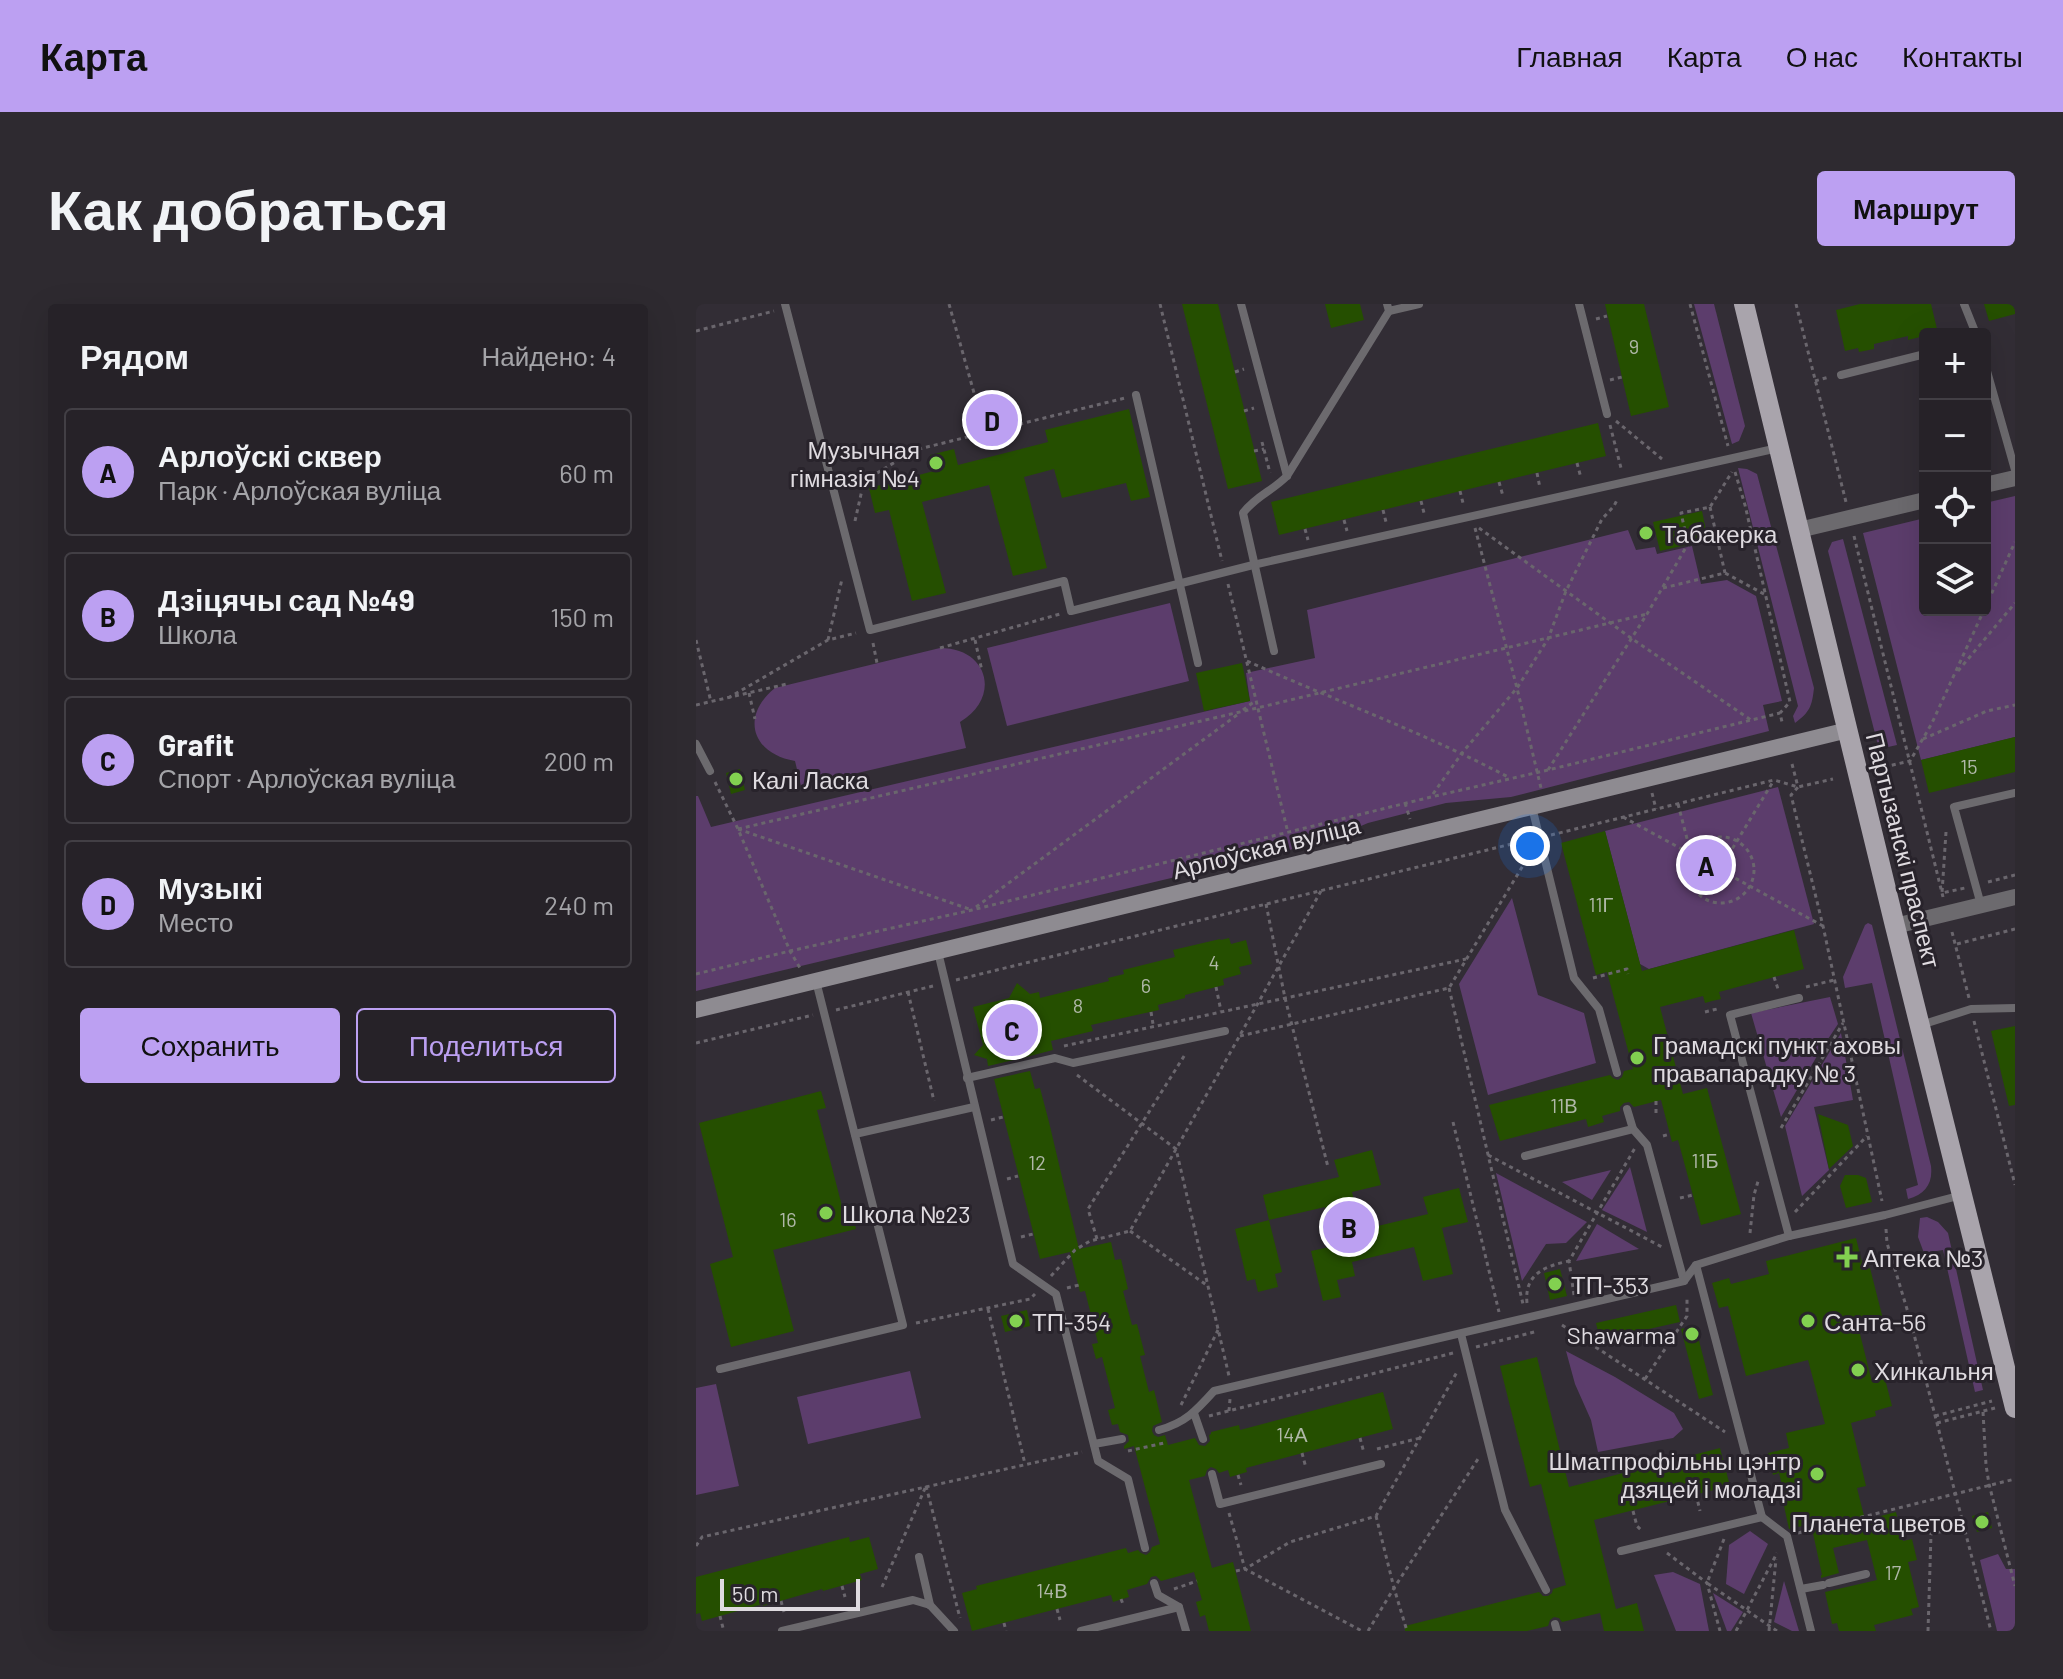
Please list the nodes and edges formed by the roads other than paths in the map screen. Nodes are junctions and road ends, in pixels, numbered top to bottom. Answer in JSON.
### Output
{"nodes":[{"id":1,"x":1241,"y":304,"type":"edge"},
{"id":2,"x":1419,"y":304,"type":"edge"},
{"id":3,"x":1579,"y":304,"type":"edge"},
{"id":4,"x":1744,"y":304,"type":"edge"},
{"id":5,"x":1964,"y":304,"type":"edge"},
{"id":6,"x":785,"y":306,"type":"edge"},
{"id":7,"x":1388,"y":307,"type":"edge"},
{"id":8,"x":1974,"y":328,"type":"edge"},
{"id":9,"x":1919,"y":356,"type":"edge"},
{"id":10,"x":1841,"y":375,"type":"dead end"},
{"id":11,"x":1991,"y":385,"type":"edge"},
{"id":12,"x":1136,"y":395,"type":"road end"},
{"id":13,"x":1607,"y":414,"type":"road end"},
{"id":14,"x":1779,"y":448,"type":"junction"},
{"id":15,"x":2015,"y":470,"type":"edge"},
{"id":16,"x":1287,"y":476,"type":"junction"},
{"id":17,"x":2015,"y":478,"type":"edge"},
{"id":18,"x":1991,"y":484,"type":"edge"},
{"id":19,"x":1919,"y":501,"type":"edge"},
{"id":20,"x":1799,"y":530,"type":"junction"},
{"id":21,"x":1253,"y":565,"type":"junction"},
{"id":22,"x":1179,"y":583,"type":"junction"},
{"id":23,"x":1274,"y":651,"type":"dead end"},
{"id":24,"x":1198,"y":663,"type":"dead end"},
{"id":25,"x":1848,"y":730,"type":"junction"},
{"id":26,"x":696,"y":744,"type":"edge"},
{"id":27,"x":710,"y":771,"type":"road end"},
{"id":28,"x":2015,"y":793,"type":"edge"},
{"id":29,"x":1537,"y":801,"type":"junction"},
{"id":30,"x":2015,"y":897,"type":"edge"},
{"id":31,"x":1981,"y":905,"type":"junction"},
{"id":32,"x":1895,"y":926,"type":"junction"},
{"id":33,"x":938,"y":951,"type":"junction"},
{"id":34,"x":816,"y":981,"type":"junction"},
{"id":35,"x":1799,"y":998,"type":"dead end"},
{"id":36,"x":2015,"y":1008,"type":"edge"},
{"id":37,"x":696,"y":1010,"type":"edge"},
{"id":38,"x":1921,"y":1025,"type":"junction"},
{"id":39,"x":1225,"y":1031,"type":"dead end"},
{"id":40,"x":1617,"y":1073,"type":"dead end"},
{"id":41,"x":967,"y":1078,"type":"junction"},
{"id":42,"x":974,"y":1107,"type":"junction"},
{"id":43,"x":1627,"y":1109,"type":"dead end"},
{"id":44,"x":1633,"y":1129,"type":"junction"},
{"id":45,"x":855,"y":1134,"type":"junction"},
{"id":46,"x":1525,"y":1156,"type":"dead end"},
{"id":47,"x":1962,"y":1194,"type":"junction"},
{"id":48,"x":1789,"y":1236,"type":"junction"},
{"id":49,"x":1696,"y":1265,"type":"junction"},
{"id":50,"x":1684,"y":1281,"type":"junction"},
{"id":51,"x":1461,"y":1334,"type":"junction"},
{"id":52,"x":720,"y":1369,"type":"dead end"},
{"id":53,"x":2013,"y":1402,"type":"edge"},
{"id":54,"x":1196,"y":1416,"type":"junction"},
{"id":55,"x":1159,"y":1430,"type":"dead end"},
{"id":56,"x":1122,"y":1439,"type":"dead end"},
{"id":57,"x":1203,"y":1439,"type":"dead end"},
{"id":58,"x":1094,"y":1444,"type":"junction"},
{"id":59,"x":1381,"y":1464,"type":"dead end"},
{"id":60,"x":1212,"y":1474,"type":"dead end"},
{"id":61,"x":1762,"y":1517,"type":"junction"},
{"id":62,"x":1145,"y":1548,"type":"dead end"},
{"id":63,"x":1621,"y":1551,"type":"dead end"},
{"id":64,"x":919,"y":1557,"type":"dead end"},
{"id":65,"x":1866,"y":1574,"type":"dead end"},
{"id":66,"x":1154,"y":1583,"type":"dead end"},
{"id":67,"x":1801,"y":1589,"type":"junction"},
{"id":68,"x":1546,"y":1590,"type":"dead end"},
{"id":69,"x":930,"y":1605,"type":"junction"},
{"id":70,"x":1179,"y":1607,"type":"junction"},
{"id":71,"x":782,"y":1631,"type":"edge"},
{"id":72,"x":954,"y":1631,"type":"edge"},
{"id":73,"x":1081,"y":1631,"type":"edge"},
{"id":74,"x":1186,"y":1631,"type":"edge"},
{"id":75,"x":1811,"y":1631,"type":"edge"}],
"edges":[{"from":1,"to":16,"type":"lane"},
{"from":2,"to":7,"type":"lane"},
{"from":3,"to":13,"type":"lane"},
{"from":4,"to":14,"type":"main road","name":"Партызанскі праспект"},
{"from":5,"to":8,"type":"lane"},
{"from":6,"to":22,"type":"lane"},
{"from":7,"to":16,"type":"lane"},
{"from":9,"to":10,"type":"lane"},
{"from":11,"to":15,"type":"lane"},
{"from":12,"to":22,"type":"lane"},
{"from":14,"to":20,"type":"main road","name":"Партызанскі праспект"},
{"from":14,"to":21,"type":"lane"},
{"from":16,"to":21,"type":"lane"},
{"from":17,"to":18,"type":"street"},
{"from":19,"to":20,"type":"street"},
{"from":20,"to":25,"type":"main road","name":"Партызанскі праспект"},
{"from":21,"to":22,"type":"lane"},
{"from":21,"to":23,"type":"lane"},
{"from":22,"to":24,"type":"lane"},
{"from":25,"to":29,"type":"street","name":"Арлоўская вуліца"},
{"from":25,"to":32,"type":"main road","name":"Партызанскі праспект"},
{"from":26,"to":27,"type":"lane"},
{"from":28,"to":31,"type":"lane"},
{"from":29,"to":33,"type":"street","name":"Арлоўская вуліца"},
{"from":29,"to":40,"type":"lane"},
{"from":30,"to":31,"type":"street"},
{"from":31,"to":32,"type":"street"},
{"from":32,"to":38,"type":"main road","name":"Партызанскі праспект"},
{"from":33,"to":34,"type":"street","name":"Арлоўская вуліца"},
{"from":33,"to":41,"type":"lane"},
{"from":34,"to":37,"type":"street","name":"Арлоўская вуліца"},
{"from":34,"to":45,"type":"lane"},
{"from":35,"to":48,"type":"lane"},
{"from":36,"to":38,"type":"lane"},
{"from":38,"to":47,"type":"main road","name":"Партызанскі праспект"},
{"from":39,"to":41,"type":"lane"},
{"from":41,"to":42,"type":"lane"},
{"from":42,"to":45,"type":"lane"},
{"from":42,"to":58,"type":"lane"},
{"from":43,"to":44,"type":"lane"},
{"from":44,"to":46,"type":"lane"},
{"from":44,"to":50,"type":"lane"},
{"from":45,"to":52,"type":"lane"},
{"from":47,"to":48,"type":"lane"},
{"from":47,"to":53,"type":"main road","name":"Партызанскі праспект"},
{"from":48,"to":49,"type":"lane"},
{"from":49,"to":50,"type":"lane"},
{"from":49,"to":61,"type":"lane"},
{"from":50,"to":51,"type":"lane"},
{"from":51,"to":54,"type":"lane"},
{"from":51,"to":68,"type":"lane"},
{"from":54,"to":55,"type":"lane"},
{"from":54,"to":57,"type":"lane"},
{"from":56,"to":58,"type":"lane"},
{"from":58,"to":62,"type":"lane"},
{"from":59,"to":60,"type":"lane"},
{"from":61,"to":63,"type":"lane"},
{"from":61,"to":67,"type":"lane"},
{"from":64,"to":69,"type":"lane"},
{"from":65,"to":67,"type":"lane"},
{"from":66,"to":70,"type":"lane"},
{"from":67,"to":75,"type":"lane"},
{"from":69,"to":71,"type":"lane"},
{"from":69,"to":72,"type":"lane"},
{"from":70,"to":73,"type":"lane"},
{"from":70,"to":74,"type":"lane"}]}
